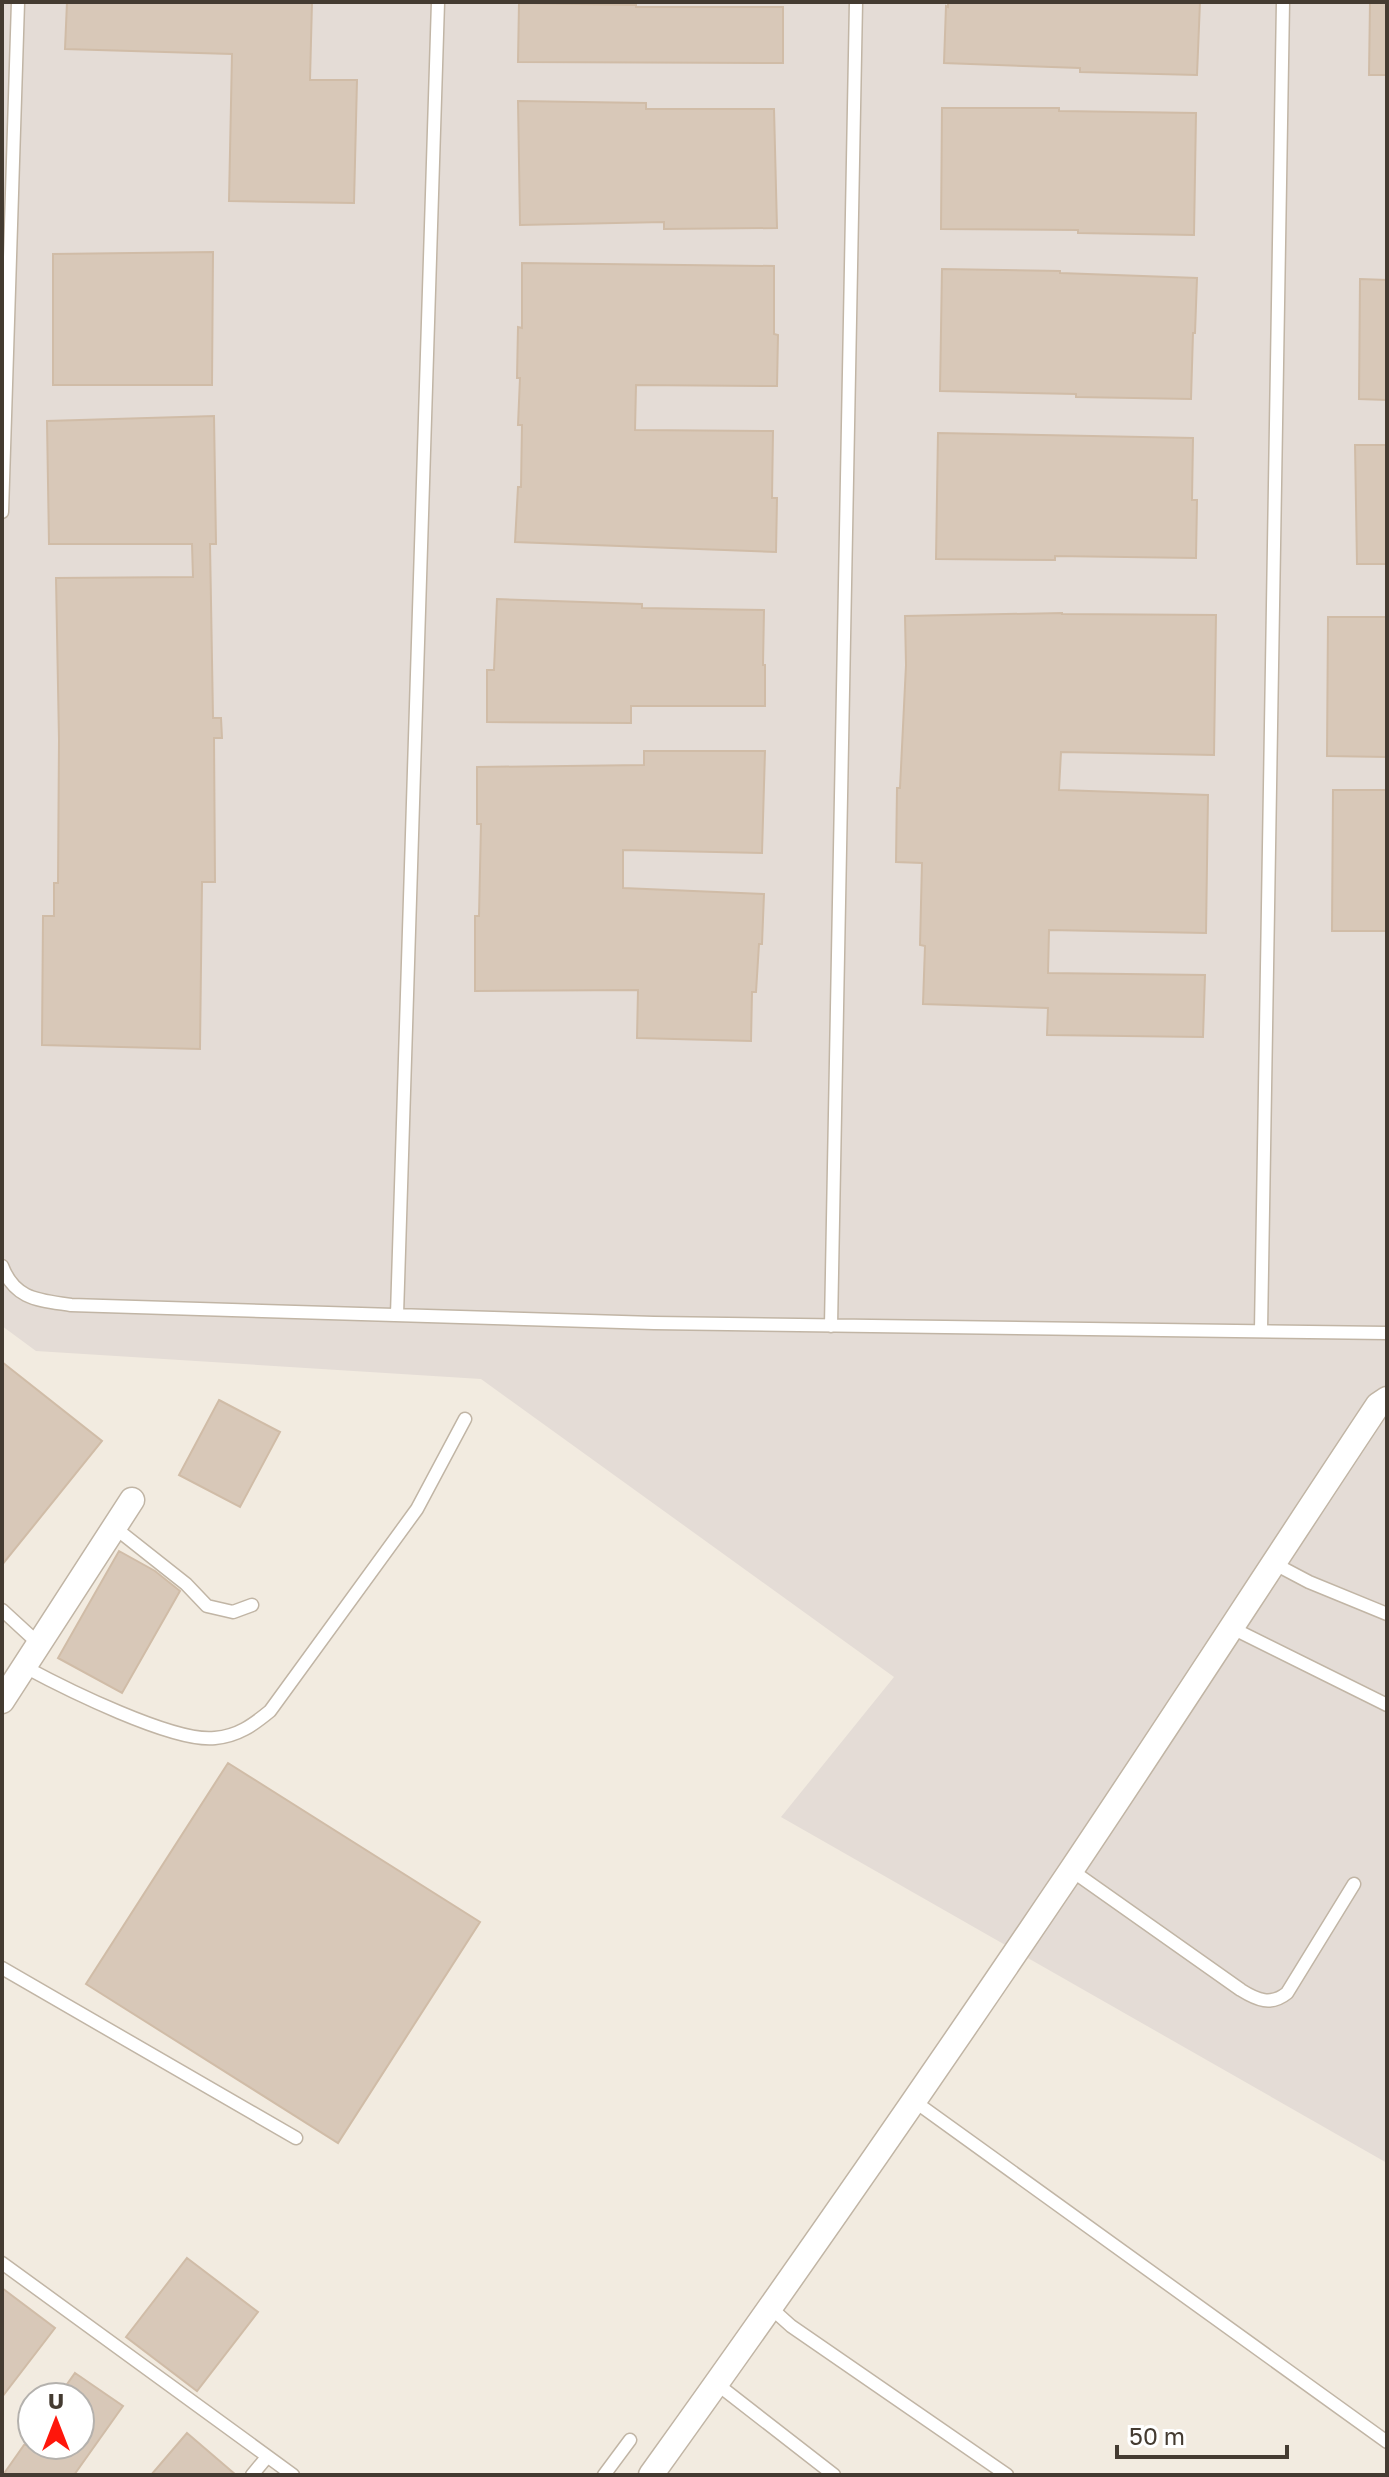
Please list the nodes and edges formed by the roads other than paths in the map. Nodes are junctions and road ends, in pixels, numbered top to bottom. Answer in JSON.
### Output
{"nodes":[{"id":1,"x":18,"y":2,"type":"edge"},
{"id":2,"x":438,"y":2,"type":"edge"},
{"id":3,"x":856,"y":2,"type":"edge"},
{"id":4,"x":1283,"y":2,"type":"edge"},
{"id":5,"x":2,"y":512,"type":"edge"},
{"id":6,"x":2,"y":1266,"type":"edge"},
{"id":7,"x":397,"y":1315,"type":"junction"},
{"id":8,"x":831,"y":1326,"type":"junction"},
{"id":9,"x":1261,"y":1330,"type":"junction"},
{"id":10,"x":1387,"y":1333,"type":"edge"},
{"id":11,"x":1387,"y":1399,"type":"edge"},
{"id":12,"x":465,"y":1419,"type":"dead end"},
{"id":13,"x":132,"y":1500,"type":"dead end"},
{"id":14,"x":114,"y":1527,"type":"junction"},
{"id":15,"x":1273,"y":1563,"type":"junction"},
{"id":16,"x":252,"y":1605,"type":"dead end"},
{"id":17,"x":2,"y":1610,"type":"edge"},
{"id":18,"x":1387,"y":1614,"type":"edge"},
{"id":19,"x":1230,"y":1627,"type":"junction"},
{"id":20,"x":39,"y":1644,"type":"junction"},
{"id":21,"x":25,"y":1667,"type":"junction"},
{"id":22,"x":2,"y":1701,"type":"edge"},
{"id":23,"x":1387,"y":1705,"type":"edge"},
{"id":24,"x":1071,"y":1870,"type":"junction"},
{"id":25,"x":1354,"y":1884,"type":"dead end"},
{"id":26,"x":2,"y":1968,"type":"edge"},
{"id":27,"x":914,"y":2101,"type":"junction"},
{"id":28,"x":296,"y":2138,"type":"dead end"},
{"id":29,"x":2,"y":2263,"type":"edge"},
{"id":30,"x":771,"y":2308,"type":"junction"},
{"id":31,"x":717,"y":2384,"type":"junction"},
{"id":32,"x":630,"y":2440,"type":"dead end"},
{"id":33,"x":1387,"y":2442,"type":"edge"},
{"id":34,"x":267,"y":2457,"type":"junction"},
{"id":35,"x":252,"y":2475,"type":"edge"},
{"id":36,"x":293,"y":2475,"type":"edge"},
{"id":37,"x":604,"y":2475,"type":"edge"},
{"id":38,"x":651,"y":2475,"type":"edge"},
{"id":39,"x":834,"y":2475,"type":"edge"},
{"id":40,"x":1007,"y":2475,"type":"edge"}],
"edges":[{"from":1,"to":5,"type":"lane"},
{"from":2,"to":7,"type":"lane"},
{"from":3,"to":8,"type":"lane"},
{"from":4,"to":9,"type":"lane"},
{"from":6,"to":7,"type":"lane"},
{"from":7,"to":8,"type":"lane"},
{"from":8,"to":9,"type":"lane"},
{"from":9,"to":10,"type":"lane"},
{"from":11,"to":15,"type":"street"},
{"from":12,"to":21,"type":"lane"},
{"from":13,"to":14,"type":"street"},
{"from":14,"to":16,"type":"lane"},
{"from":14,"to":20,"type":"street"},
{"from":15,"to":18,"type":"lane"},
{"from":15,"to":19,"type":"street"},
{"from":17,"to":20,"type":"lane"},
{"from":19,"to":23,"type":"lane"},
{"from":19,"to":24,"type":"street"},
{"from":20,"to":21,"type":"street"},
{"from":21,"to":22,"type":"street"},
{"from":24,"to":25,"type":"lane"},
{"from":24,"to":27,"type":"street"},
{"from":26,"to":28,"type":"lane"},
{"from":27,"to":30,"type":"street"},
{"from":27,"to":33,"type":"lane"},
{"from":29,"to":34,"type":"lane"},
{"from":30,"to":31,"type":"street"},
{"from":30,"to":40,"type":"lane"},
{"from":31,"to":38,"type":"street"},
{"from":31,"to":39,"type":"lane"},
{"from":32,"to":37,"type":"lane"},
{"from":34,"to":35,"type":"lane"},
{"from":34,"to":36,"type":"lane"}]}
